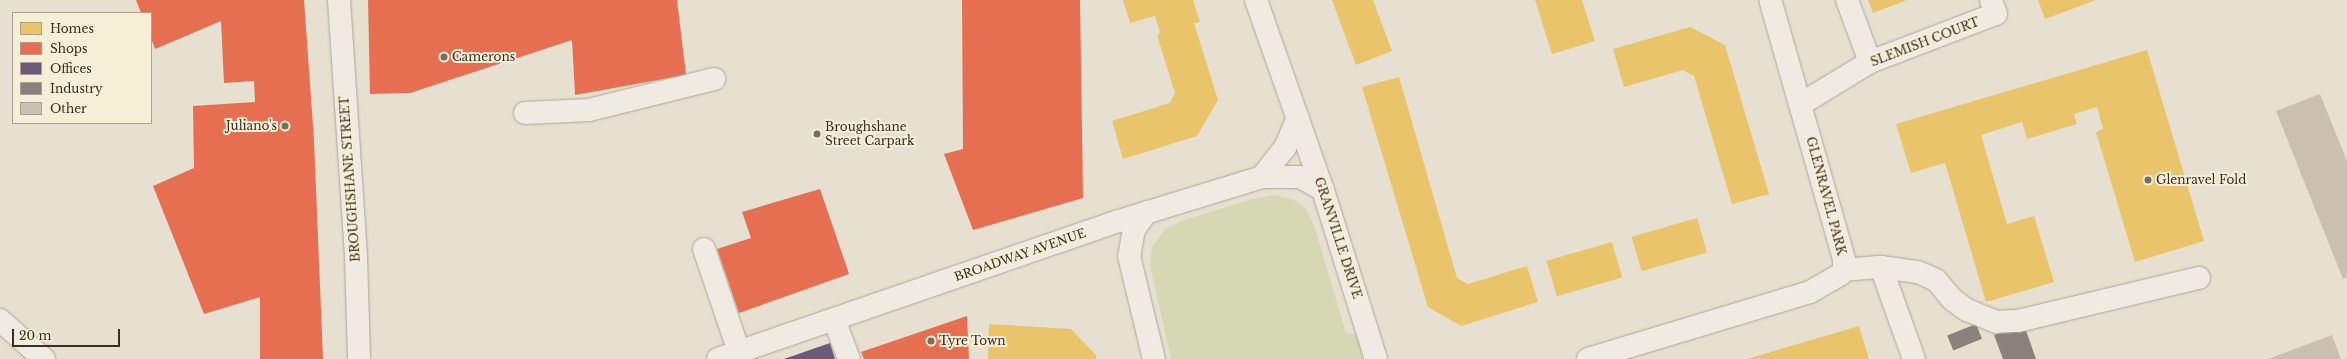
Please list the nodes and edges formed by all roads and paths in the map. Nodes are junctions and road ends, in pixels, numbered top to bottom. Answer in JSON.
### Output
{"nodes":[{"id":1,"x":338,"y":0,"type":"edge"},
{"id":2,"x":1256,"y":0,"type":"edge"},
{"id":3,"x":1770,"y":0,"type":"edge"},
{"id":4,"x":1847,"y":0,"type":"edge"},
{"id":5,"x":1991,"y":0,"type":"edge"},
{"id":6,"x":1870,"y":62,"type":"junction"},
{"id":7,"x":714,"y":79,"type":"dead end"},
{"id":8,"x":1801,"y":104,"type":"junction"},
{"id":9,"x":525,"y":113,"type":"dead end"},
{"id":10,"x":1298,"y":118,"type":"junction"},
{"id":11,"x":1262,"y":177,"type":"junction"},
{"id":12,"x":1323,"y":190,"type":"junction"},
{"id":13,"x":1147,"y":212,"type":"junction"},
{"id":14,"x":704,"y":249,"type":"dead end"},
{"id":15,"x":1881,"y":267,"type":"junction"},
{"id":16,"x":1844,"y":270,"type":"junction"},
{"id":17,"x":2199,"y":278,"type":"dead end"},
{"id":18,"x":834,"y":319,"type":"junction"},
{"id":19,"x":0,"y":320,"type":"edge"},
{"id":20,"x":739,"y":352,"type":"junction"},
{"id":21,"x":1602,"y":357,"type":"edge"},
{"id":22,"x":44,"y":359,"type":"edge"},
{"id":23,"x":359,"y":359,"type":"edge"},
{"id":24,"x":718,"y":359,"type":"edge"},
{"id":25,"x":849,"y":359,"type":"edge"},
{"id":26,"x":1154,"y":359,"type":"edge"},
{"id":27,"x":1376,"y":359,"type":"edge"},
{"id":28,"x":1914,"y":359,"type":"edge"}],
"edges":[{"from":1,"to":23,"type":"street","name":"BROUGHSHANE STREET"},
{"from":2,"to":10,"type":"street","name":"GRANVILLE DRIVE"},
{"from":3,"to":8,"type":"street","name":"GLENRAVEL PARK"},
{"from":4,"to":6,"type":"street"},
{"from":5,"to":6,"type":"street","name":"SLEMISH COURT"},
{"from":6,"to":8,"type":"street","name":"SLEMISH COURT"},
{"from":7,"to":9,"type":"street"},
{"from":8,"to":16,"type":"street","name":"GLENRAVEL PARK"},
{"from":10,"to":11,"type":"street"},
{"from":10,"to":12,"type":"street","name":"GRANVILLE DRIVE"},
{"from":11,"to":12,"type":"street","name":"BROADWAY AVENUE"},
{"from":11,"to":13,"type":"street","name":"BROADWAY AVENUE"},
{"from":12,"to":27,"type":"street","name":"GRANVILLE DRIVE"},
{"from":13,"to":18,"type":"street","name":"BROADWAY AVENUE"},
{"from":13,"to":26,"type":"street"},
{"from":14,"to":20,"type":"street"},
{"from":15,"to":16,"type":"street"},
{"from":15,"to":17,"type":"street"},
{"from":15,"to":28,"type":"street"},
{"from":16,"to":21,"type":"street","name":"GLENRAVEL PARK"},
{"from":18,"to":20,"type":"street","name":"BROADWAY AVENUE"},
{"from":18,"to":25,"type":"street"},
{"from":19,"to":22,"type":"street"},
{"from":20,"to":24,"type":"street","name":"BROADWAY AVENUE"}]}
